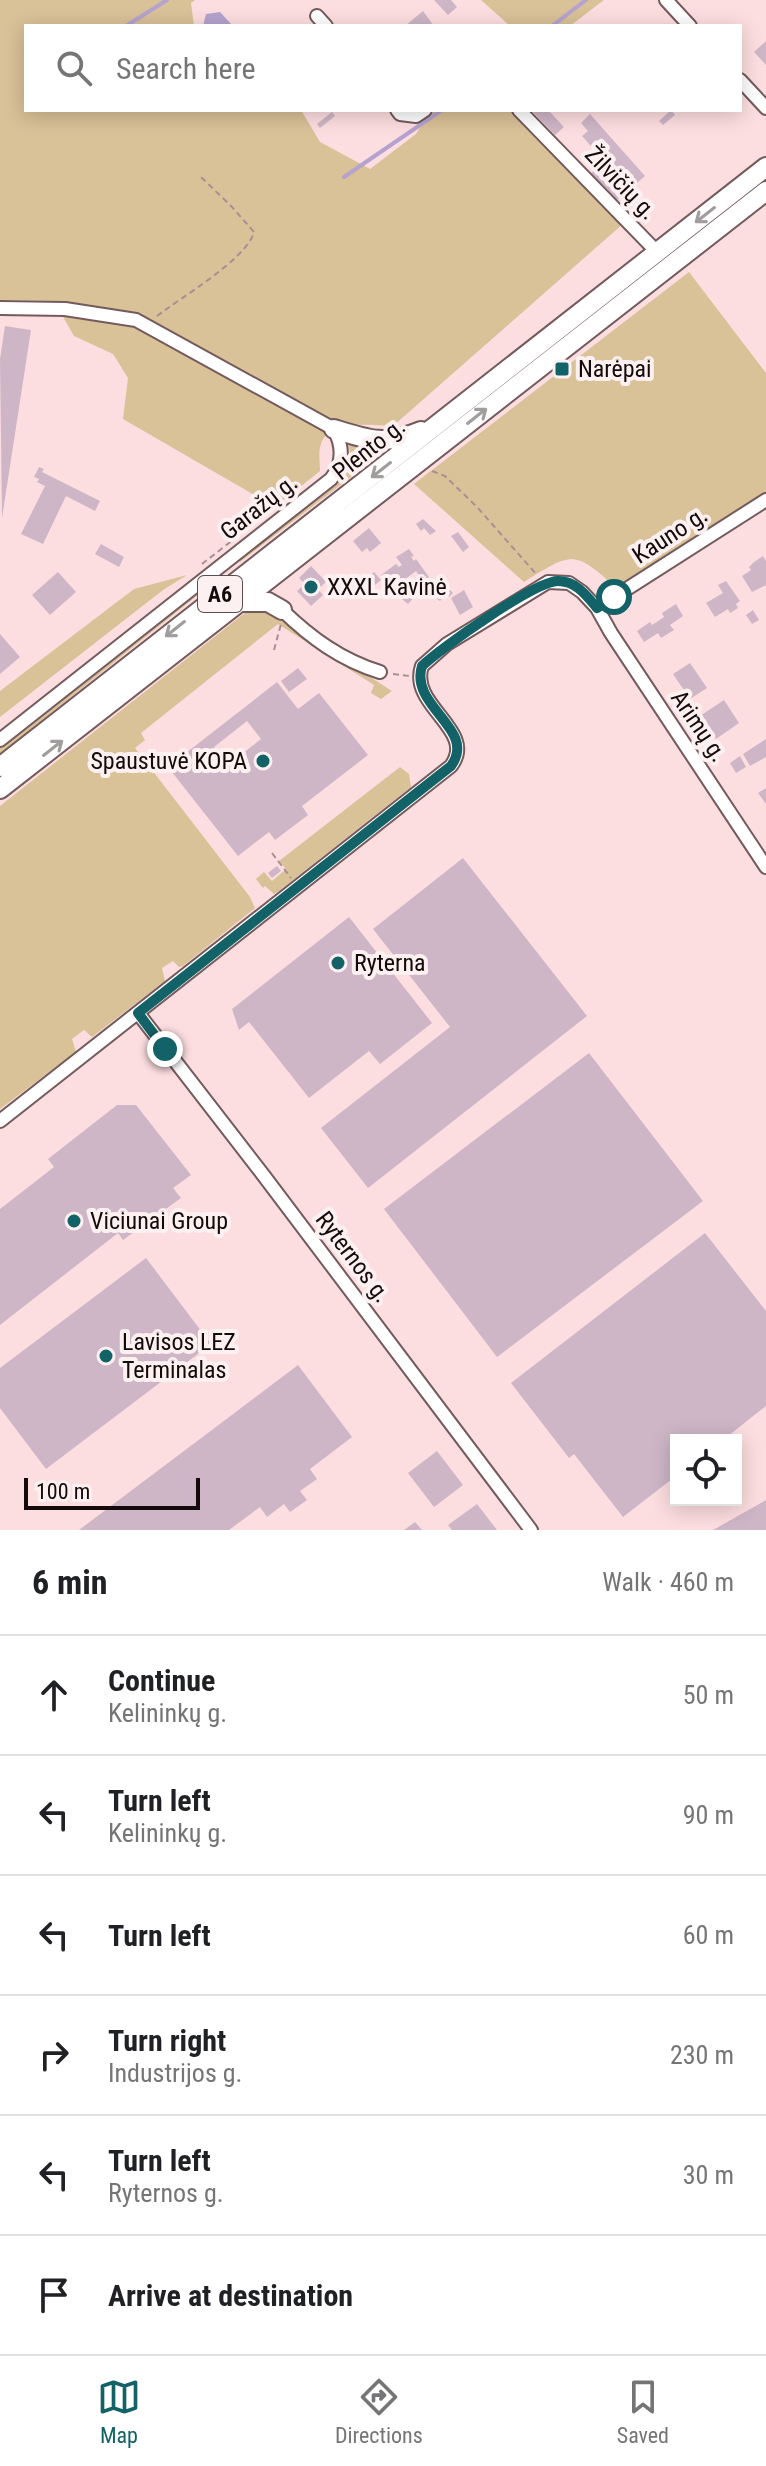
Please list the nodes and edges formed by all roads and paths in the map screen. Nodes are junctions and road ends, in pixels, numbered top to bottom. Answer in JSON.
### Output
{"nodes":[{"id":1,"x":666,"y":0,"type":"edge"},
{"id":2,"x":688,"y":24,"type":"edge"},
{"id":3,"x":742,"y":82,"type":"edge"},
{"id":4,"x":766,"y":108,"type":"edge"},
{"id":5,"x":398,"y":112,"type":"edge"},
{"id":6,"x":422,"y":112,"type":"edge"},
{"id":7,"x":521,"y":112,"type":"edge"},
{"id":8,"x":766,"y":167,"type":"edge"},
{"id":9,"x":201,"y":177,"type":"dead end"},
{"id":10,"x":766,"y":191,"type":"edge"},
{"id":11,"x":658,"y":253,"type":"junction"},
{"id":12,"x":0,"y":308,"type":"edge"},
{"id":13,"x":136,"y":320,"type":"junction"},
{"id":14,"x":442,"y":422,"type":"junction"},
{"id":15,"x":334,"y":429,"type":"junction"},
{"id":16,"x":415,"y":465,"type":"junction"},
{"id":17,"x":766,"y":500,"type":"edge"},
{"id":18,"x":283,"y":566,"type":"junction"},
{"id":19,"x":548,"y":582,"type":"junction"},
{"id":20,"x":237,"y":602,"type":"junction"},
{"id":21,"x":597,"y":608,"type":"junction"},
{"id":22,"x":283,"y":611,"type":"junction"},
{"id":23,"x":274,"y":650,"type":"dead end"},
{"id":24,"x":421,"y":671,"type":"junction"},
{"id":25,"x":380,"y":672,"type":"joint"},
{"id":26,"x":0,"y":740,"type":"edge"},
{"id":27,"x":0,"y":767,"type":"edge"},
{"id":28,"x":0,"y":789,"type":"edge"},
{"id":29,"x":272,"y":853,"type":"dead end"},
{"id":30,"x":766,"y":867,"type":"edge"},
{"id":31,"x":298,"y":887,"type":"junction"},
{"id":32,"x":138,"y":1013,"type":"junction"},
{"id":33,"x":0,"y":1121,"type":"edge"},
{"id":34,"x":531,"y":1530,"type":"edge"}],
"edges":[{"from":1,"to":2,"type":"street"},
{"from":3,"to":4,"type":"street"},
{"from":5,"to":6,"type":"street"},
{"from":7,"to":11,"type":"street","name":"Žilvičių g."},
{"from":8,"to":11,"type":"highway","name":"Plento g.","number":"A6","one_way":true},
{"from":9,"to":13,"type":"path"},
{"from":16,"to":10,"type":"highway","name":"Plento g.","number":"A6","one_way":true},
{"from":11,"to":14,"type":"highway","name":"Plento g.","number":"A6"},
{"from":12,"to":13,"type":"street"},
{"from":13,"to":15,"type":"street"},
{"from":14,"to":15,"type":"highway"},
{"from":14,"to":27,"type":"highway","name":"Plento g.","number":"A6","one_way":true},
{"from":15,"to":26,"type":"street","name":"Garažų g."},
{"from":16,"to":18,"type":"highway","name":"Plento g.","number":"A6"},
{"from":16,"to":19,"type":"path"},
{"from":17,"to":21,"type":"street","name":"Kauno g."},
{"from":18,"to":20,"type":"highway","name":"Plento g.","number":"A6"},
{"from":18,"to":22,"type":"highway"},
{"from":19,"to":21,"type":"street","name":"Arimų g."},
{"from":19,"to":24,"type":"street"},
{"from":20,"to":22,"type":"highway"},
{"from":28,"to":20,"type":"highway","name":"Plento g.","number":"A6","one_way":true},
{"from":21,"to":30,"type":"street","name":"Arimų g."},
{"from":22,"to":23,"type":"path"},
{"from":22,"to":25,"type":"street"},
{"from":24,"to":25,"type":"path"},
{"from":24,"to":31,"type":"street"},
{"from":29,"to":31,"type":"path"},
{"from":31,"to":32,"type":"street"},
{"from":32,"to":33,"type":"street"},
{"from":32,"to":34,"type":"street","name":"Ryternos g."}]}
